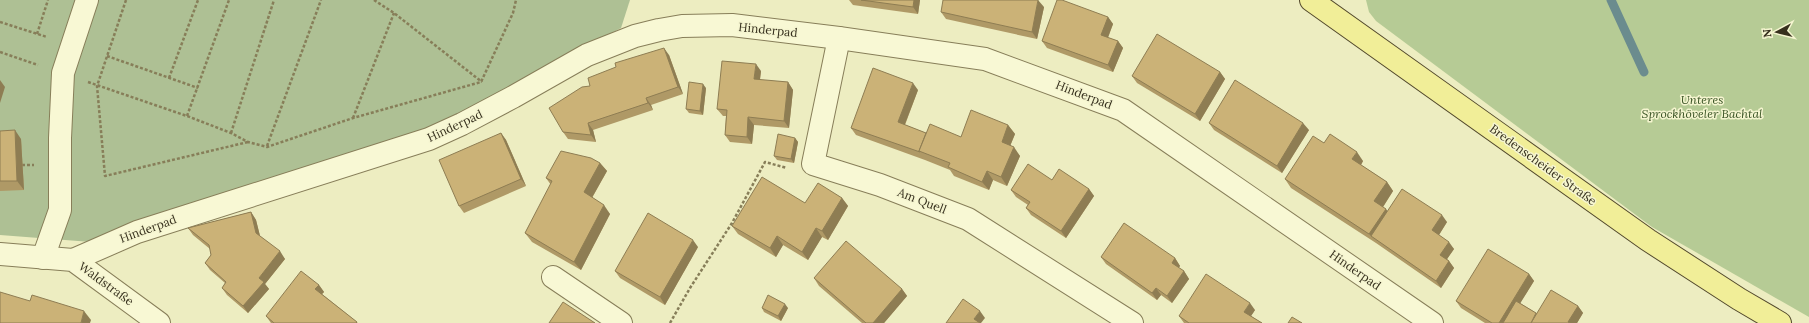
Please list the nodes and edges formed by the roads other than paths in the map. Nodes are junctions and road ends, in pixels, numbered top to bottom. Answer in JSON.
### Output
{"nodes":[{"id":1,"x":87,"y":0,"type":"edge"},
{"id":2,"x":1311,"y":0,"type":"edge"},
{"id":3,"x":839,"y":38,"type":"junction"},
{"id":4,"x":0,"y":254,"type":"edge"},
{"id":5,"x":42,"y":258,"type":"junction"},
{"id":6,"x":73,"y":260,"type":"junction"},
{"id":7,"x":553,"y":277,"type":"dead end"},
{"id":8,"x":159,"y":323,"type":"edge"},
{"id":9,"x":620,"y":323,"type":"edge"},
{"id":10,"x":1132,"y":323,"type":"edge"},
{"id":11,"x":1432,"y":323,"type":"edge"},
{"id":12,"x":1780,"y":323,"type":"edge"}],
"edges":[{"from":1,"to":5,"type":"street"},
{"from":2,"to":12,"type":"main road","name":"Bredenscheider Straße"},
{"from":3,"to":6,"type":"street","name":"Hinderpad"},
{"from":3,"to":10,"type":"street","name":"Am Quell"},
{"from":3,"to":11,"type":"street","name":"Hinderpad"},
{"from":4,"to":5,"type":"street","name":"Waldstraße"},
{"from":5,"to":6,"type":"street","name":"Waldstraße"},
{"from":6,"to":8,"type":"street","name":"Waldstraße"},
{"from":7,"to":9,"type":"street"}]}
